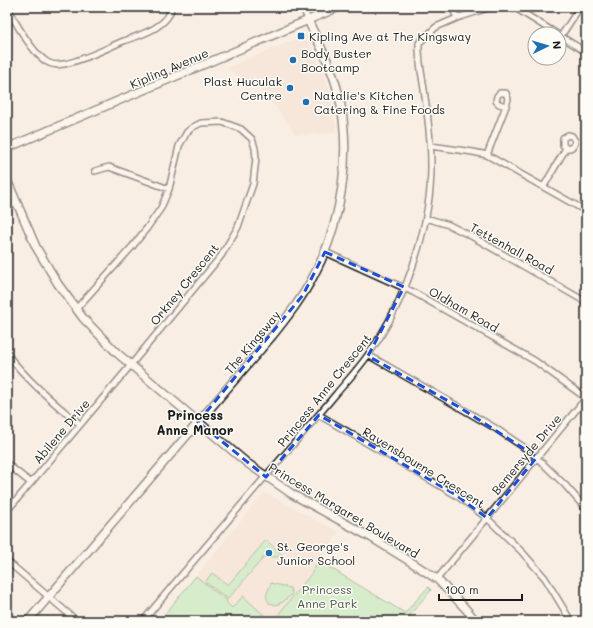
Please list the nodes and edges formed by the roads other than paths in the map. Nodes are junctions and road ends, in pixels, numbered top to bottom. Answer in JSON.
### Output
{"nodes":[{"id":1,"x":7,"y":7,"type":"edge"},
{"id":2,"x":172,"y":7,"type":"edge"},
{"id":3,"x":303,"y":7,"type":"edge"},
{"id":4,"x":339,"y":7,"type":"edge"},
{"id":5,"x":452,"y":7,"type":"edge"},
{"id":6,"x":491,"y":7,"type":"edge"},
{"id":7,"x":508,"y":7,"type":"edge"},
{"id":8,"x":580,"y":7,"type":"edge"},
{"id":9,"x":457,"y":18,"type":"junction"},
{"id":10,"x":308,"y":20,"type":"junction"},
{"id":11,"x":544,"y":26,"type":"edge"},
{"id":12,"x":566,"y":26,"type":"edge"},
{"id":13,"x":567,"y":40,"type":"edge"},
{"id":14,"x":586,"y":52,"type":"edge"},
{"id":15,"x":506,"y":106,"type":"dead end"},
{"id":16,"x":431,"y":146,"type":"junction"},
{"id":17,"x":7,"y":148,"type":"edge"},
{"id":18,"x":566,"y":148,"type":"dead end"},
{"id":19,"x":487,"y":155,"type":"junction"},
{"id":20,"x":95,"y":171,"type":"dead end"},
{"id":21,"x":7,"y":180,"type":"edge"},
{"id":22,"x":544,"y":186,"type":"junction"},
{"id":23,"x":169,"y":188,"type":"junction"},
{"id":24,"x":16,"y":203,"type":"junction"},
{"id":25,"x":7,"y":207,"type":"edge"},
{"id":26,"x":586,"y":211,"type":"edge"},
{"id":27,"x":426,"y":218,"type":"junction"},
{"id":28,"x":324,"y":252,"type":"junction"},
{"id":29,"x":404,"y":287,"type":"junction"},
{"id":30,"x":586,"y":302,"type":"edge"},
{"id":31,"x":76,"y":309,"type":"junction"},
{"id":32,"x":7,"y":354,"type":"edge"},
{"id":33,"x":368,"y":355,"type":"junction"},
{"id":34,"x":132,"y":365,"type":"junction"},
{"id":35,"x":586,"y":398,"type":"edge"},
{"id":36,"x":319,"y":415,"type":"junction"},
{"id":37,"x":198,"y":422,"type":"junction"},
{"id":38,"x":80,"y":424,"type":"junction"},
{"id":39,"x":537,"y":457,"type":"junction"},
{"id":40,"x":7,"y":464,"type":"edge"},
{"id":41,"x":266,"y":477,"type":"junction"},
{"id":42,"x":31,"y":483,"type":"junction"},
{"id":43,"x":586,"y":509,"type":"edge"},
{"id":44,"x":7,"y":511,"type":"edge"},
{"id":45,"x":487,"y":518,"type":"junction"},
{"id":46,"x":7,"y":561,"type":"edge"},
{"id":47,"x":437,"y":579,"type":"junction"},
{"id":48,"x":48,"y":597,"type":"junction"},
{"id":49,"x":28,"y":621,"type":"edge"},
{"id":50,"x":77,"y":621,"type":"edge"},
{"id":51,"x":143,"y":621,"type":"edge"},
{"id":52,"x":476,"y":621,"type":"edge"},
{"id":53,"x":571,"y":621,"type":"edge"}],
"edges":[{"from":1,"to":2,"type":"street"},
{"from":3,"to":10,"type":"street"},
{"from":4,"to":10,"type":"street","name":"Kipling Avenue"},
{"from":5,"to":9,"type":"street"},
{"from":6,"to":9,"type":"street","name":"Princess Anne Crescent"},
{"from":7,"to":11,"type":"street"},
{"from":8,"to":12,"type":"street"},
{"from":9,"to":16,"type":"street","name":"Princess Anne Crescent"},
{"from":10,"to":17,"type":"street","name":"Kipling Avenue"},
{"from":10,"to":28,"type":"street","name":"The Kingsway"},
{"from":13,"to":14,"type":"street"},
{"from":15,"to":19,"type":"street"},
{"from":16,"to":19,"type":"street"},
{"from":16,"to":27,"type":"street","name":"Princess Anne Crescent"},
{"from":18,"to":22,"type":"street"},
{"from":19,"to":22,"type":"street"},
{"from":20,"to":23,"type":"street"},
{"from":21,"to":24,"type":"street","name":"Princess Margaret Boulevard"},
{"from":22,"to":26,"type":"street"},
{"from":23,"to":31,"type":"street","name":"Orkney Crescent"},
{"from":23,"to":34,"type":"street","name":"Orkney Crescent"},
{"from":24,"to":25,"type":"street"},
{"from":24,"to":31,"type":"street","name":"Princess Margaret Boulevard"},
{"from":27,"to":29,"type":"street","name":"Princess Anne Crescent"},
{"from":27,"to":30,"type":"street","name":"Tettenhall Road"},
{"from":28,"to":29,"type":"street","name":"Oldham Road"},
{"from":28,"to":37,"type":"street","name":"The Kingsway"},
{"from":29,"to":33,"type":"street","name":"Princess Anne Crescent"},
{"from":29,"to":35,"type":"street","name":"Oldham Road"},
{"from":31,"to":34,"type":"street","name":"Princess Margaret Boulevard"},
{"from":32,"to":38,"type":"street"},
{"from":33,"to":36,"type":"street","name":"Princess Anne Crescent"},
{"from":33,"to":39,"type":"street"},
{"from":34,"to":37,"type":"street","name":"Princess Margaret Boulevard"},
{"from":34,"to":38,"type":"street","name":"Abilene Drive"},
{"from":35,"to":39,"type":"street","name":"Bemersyde Drive"},
{"from":36,"to":41,"type":"street","name":"Princess Anne Crescent"},
{"from":36,"to":45,"type":"street","name":"Ravensbourne Crescent"},
{"from":37,"to":41,"type":"street","name":"Princess Margaret Boulevard"},
{"from":37,"to":48,"type":"street","name":"The Kingsway"},
{"from":38,"to":42,"type":"street","name":"Abilene Drive"},
{"from":39,"to":43,"type":"street"},
{"from":39,"to":45,"type":"street","name":"Bemersyde Drive"},
{"from":40,"to":42,"type":"street"},
{"from":41,"to":47,"type":"street","name":"Princess Margaret Boulevard"},
{"from":41,"to":51,"type":"street","name":"Princess Anne Crescent"},
{"from":42,"to":44,"type":"street","name":"Abilene Drive"},
{"from":45,"to":47,"type":"street","name":"Bemersyde Drive"},
{"from":45,"to":53,"type":"street","name":"Ravensbourne Crescent"},
{"from":46,"to":48,"type":"street"},
{"from":47,"to":52,"type":"street","name":"Princess Margaret Boulevard"},
{"from":48,"to":49,"type":"street","name":"The Kingsway"},
{"from":48,"to":50,"type":"street"}]}
